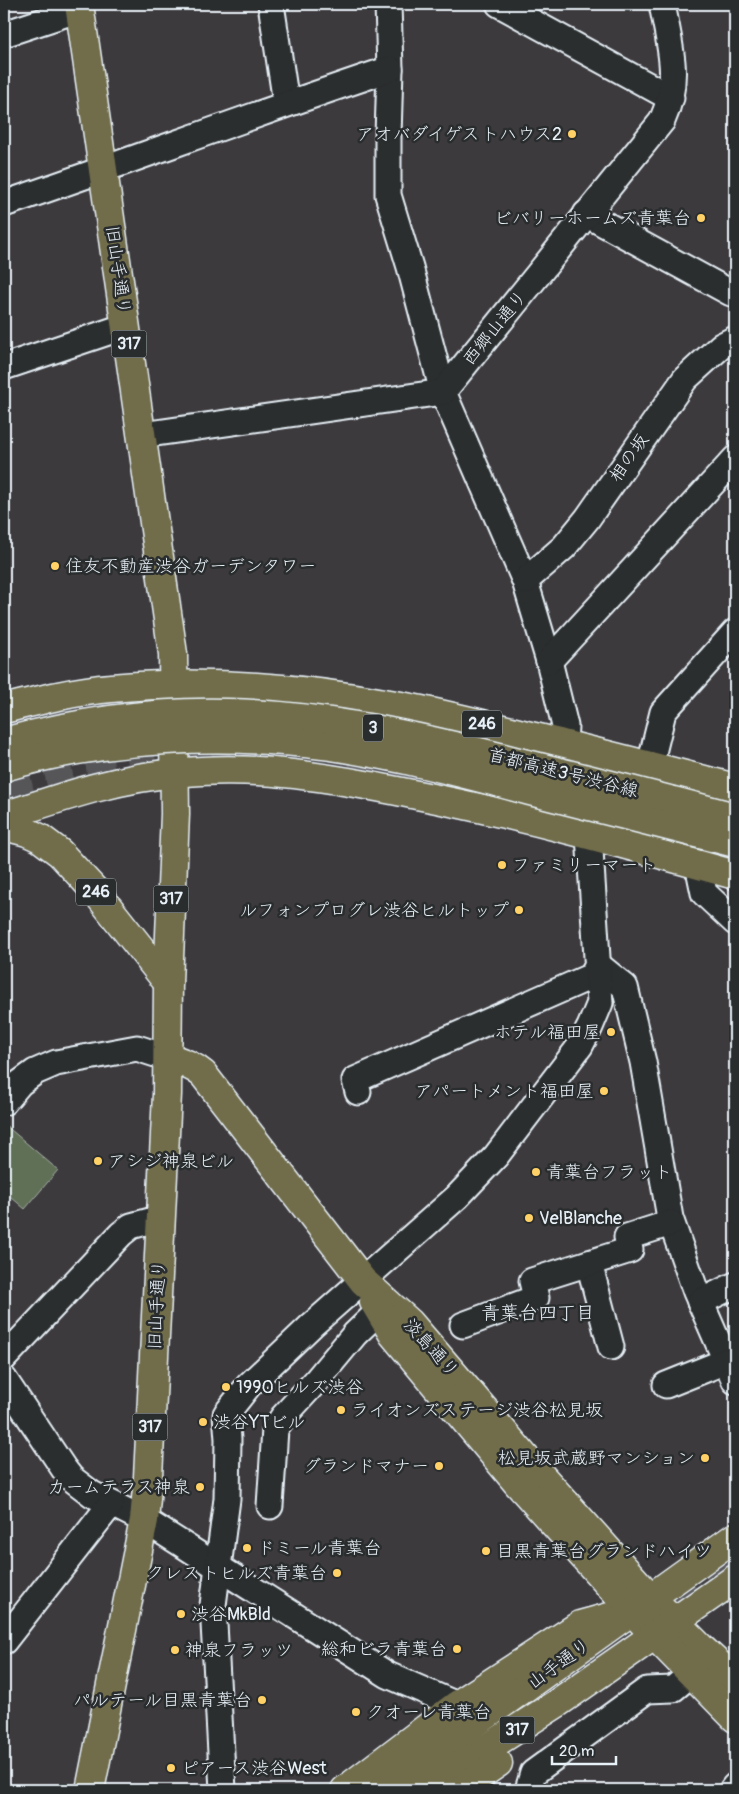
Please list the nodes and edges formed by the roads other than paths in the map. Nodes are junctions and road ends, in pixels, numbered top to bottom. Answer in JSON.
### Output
{"nodes":[{"id":1,"x":271,"y":4,"type":"edge"},
{"id":2,"x":388,"y":4,"type":"edge"},
{"id":3,"x":499,"y":4,"type":"edge"},
{"id":4,"x":662,"y":4,"type":"edge"},
{"id":5,"x":80,"y":6,"type":"edge"},
{"id":6,"x":4,"y":34,"type":"edge"},
{"id":7,"x":390,"y":69,"type":"junction"},
{"id":8,"x":671,"y":98,"type":"junction"},
{"id":9,"x":286,"y":103,"type":"junction"},
{"id":10,"x":104,"y":170,"type":"junction"},
{"id":11,"x":4,"y":204,"type":"edge"},
{"id":12,"x":586,"y":214,"type":"junction"},
{"id":13,"x":731,"y":293,"type":"dead end"},
{"id":14,"x":126,"y":326,"type":"junction"},
{"id":15,"x":735,"y":339,"type":"edge"},
{"id":16,"x":4,"y":367,"type":"edge"},
{"id":17,"x":444,"y":392,"type":"junction"},
{"id":18,"x":142,"y":434,"type":"junction"},
{"id":19,"x":735,"y":459,"type":"edge"},
{"id":20,"x":525,"y":581,"type":"junction"},
{"id":21,"x":735,"y":632,"type":"edge"},
{"id":22,"x":550,"y":661,"type":"junction"},
{"id":23,"x":174,"y":684,"type":"junction"},
{"id":24,"x":4,"y":709,"type":"edge"},
{"id":25,"x":4,"y":742,"type":"edge"},
{"id":26,"x":564,"y":744,"type":"junction"},
{"id":27,"x":650,"y":765,"type":"junction"},
{"id":28,"x":4,"y":767,"type":"edge"},
{"id":29,"x":175,"y":772,"type":"junction"},
{"id":30,"x":735,"y":788,"type":"edge"},
{"id":31,"x":87,"y":790,"type":"junction"},
{"id":32,"x":4,"y":802,"type":"edge"},
{"id":33,"x":4,"y":816,"type":"edge"},
{"id":34,"x":735,"y":817,"type":"edge"},
{"id":35,"x":4,"y":826,"type":"edge"},
{"id":36,"x":589,"y":835,"type":"junction"},
{"id":37,"x":735,"y":843,"type":"edge"},
{"id":38,"x":698,"y":864,"type":"junction"},
{"id":39,"x":735,"y":874,"type":"edge"},
{"id":40,"x":735,"y":922,"type":"edge"},
{"id":41,"x":598,"y":965,"type":"junction"},
{"id":42,"x":168,"y":984,"type":"junction"},
{"id":43,"x":168,"y":1058,"type":"junction"},
{"id":44,"x":358,"y":1092,"type":"dead end"},
{"id":45,"x":4,"y":1102,"type":"edge"},
{"id":46,"x":161,"y":1218,"type":"junction"},
{"id":47,"x":671,"y":1223,"type":"junction"},
{"id":48,"x":589,"y":1263,"type":"junction"},
{"id":49,"x":363,"y":1281,"type":"junction"},
{"id":50,"x":735,"y":1285,"type":"edge"},
{"id":51,"x":700,"y":1302,"type":"junction"},
{"id":52,"x":379,"y":1311,"type":"junction"},
{"id":53,"x":463,"y":1325,"type":"dead end"},
{"id":54,"x":610,"y":1347,"type":"dead end"},
{"id":55,"x":4,"y":1358,"type":"edge"},
{"id":56,"x":731,"y":1371,"type":"edge"},
{"id":57,"x":4,"y":1379,"type":"edge"},
{"id":58,"x":666,"y":1385,"type":"dead end"},
{"id":59,"x":111,"y":1504,"type":"junction"},
{"id":60,"x":270,"y":1506,"type":"dead end"},
{"id":61,"x":144,"y":1520,"type":"junction"},
{"id":62,"x":735,"y":1537,"type":"edge"},
{"id":63,"x":218,"y":1567,"type":"junction"},
{"id":64,"x":735,"y":1579,"type":"edge"},
{"id":65,"x":641,"y":1604,"type":"junction"},
{"id":66,"x":664,"y":1628,"type":"junction"},
{"id":67,"x":4,"y":1641,"type":"edge"},
{"id":68,"x":611,"y":1667,"type":"junction"},
{"id":69,"x":729,"y":1669,"type":"edge"},
{"id":70,"x":691,"y":1674,"type":"junction"},
{"id":71,"x":457,"y":1705,"type":"junction"},
{"id":72,"x":735,"y":1718,"type":"edge"},
{"id":73,"x":735,"y":1786,"type":"edge"},
{"id":74,"x":90,"y":1790,"type":"edge"},
{"id":75,"x":223,"y":1790,"type":"edge"},
{"id":76,"x":345,"y":1790,"type":"edge"},
{"id":77,"x":382,"y":1790,"type":"edge"},
{"id":78,"x":422,"y":1790,"type":"edge"},
{"id":79,"x":459,"y":1790,"type":"edge"},
{"id":80,"x":528,"y":1790,"type":"edge"},
{"id":81,"x":732,"y":1790,"type":"edge"}],
"edges":[{"from":1,"to":9,"type":"street"},
{"from":2,"to":7,"type":"street"},
{"from":3,"to":8,"type":"street"},
{"from":4,"to":8,"type":"street","name":"西郷山通り"},
{"from":5,"to":6,"type":"street"},
{"from":5,"to":10,"type":"main road","name":"旧山手通り","number":"317"},
{"from":7,"to":9,"type":"street"},
{"from":7,"to":17,"type":"street"},
{"from":8,"to":12,"type":"street","name":"西郷山通り"},
{"from":9,"to":10,"type":"street"},
{"from":10,"to":11,"type":"street"},
{"from":10,"to":14,"type":"main road","name":"旧山手通り","number":"317"},
{"from":12,"to":13,"type":"street"},
{"from":12,"to":17,"type":"street","name":"西郷山通り"},
{"from":14,"to":16,"type":"street"},
{"from":14,"to":18,"type":"main road","name":"旧山手通り","number":"317"},
{"from":15,"to":20,"type":"street","name":"相の坂"},
{"from":17,"to":18,"type":"street"},
{"from":17,"to":20,"type":"street"},
{"from":18,"to":23,"type":"main road","name":"旧山手通り","number":"317"},
{"from":19,"to":22,"type":"street"},
{"from":20,"to":22,"type":"street"},
{"from":21,"to":27,"type":"street"},
{"from":22,"to":26,"type":"street"},
{"from":23,"to":24,"type":"main road","number":"246"},
{"from":23,"to":26,"type":"main road","number":"246"},
{"from":23,"to":29,"type":"main road","number":"317"},
{"from":25,"to":34,"type":"main road","name":"首都高速3号渋谷線","number":"3","bridge":true},
{"from":26,"to":27,"type":"main road","number":"246"},
{"from":27,"to":30,"type":"main road","number":"246"},
{"from":28,"to":37,"type":"main road","name":"首都高速3号渋谷線","number":"3","bridge":true},
{"from":29,"to":31,"type":"main road"},
{"from":29,"to":36,"type":"main road"},
{"from":29,"to":42,"type":"main road","name":"旧山手通り","number":"317"},
{"from":31,"to":32,"type":"main road"},
{"from":31,"to":33,"type":"main road"},
{"from":35,"to":42,"type":"main road","number":"246"},
{"from":36,"to":38,"type":"main road"},
{"from":36,"to":41,"type":"street"},
{"from":38,"to":39,"type":"main road"},
{"from":38,"to":40,"type":"street"},
{"from":41,"to":44,"type":"street"},
{"from":41,"to":47,"type":"street"},
{"from":41,"to":49,"type":"street"},
{"from":42,"to":43,"type":"main road","name":"旧山手通り","number":"317"},
{"from":43,"to":45,"type":"street"},
{"from":43,"to":46,"type":"main road","name":"旧山手通り","number":"317"},
{"from":43,"to":49,"type":"main road","name":"淡島通り"},
{"from":46,"to":55,"type":"street"},
{"from":46,"to":61,"type":"main road","name":"旧山手通り","number":"317"},
{"from":47,"to":48,"type":"street"},
{"from":47,"to":51,"type":"street"},
{"from":48,"to":53,"type":"street"},
{"from":48,"to":54,"type":"street"},
{"from":49,"to":52,"type":"main road","name":"淡島通り"},
{"from":49,"to":63,"type":"street"},
{"from":49,"to":65,"type":"main road","name":"淡島通り"},
{"from":50,"to":51,"type":"street"},
{"from":51,"to":56,"type":"street"},
{"from":52,"to":60,"type":"street"},
{"from":52,"to":65,"type":"main road","name":"淡島通り"},
{"from":56,"to":58,"type":"street"},
{"from":57,"to":59,"type":"street"},
{"from":59,"to":61,"type":"street"},
{"from":59,"to":67,"type":"street"},
{"from":61,"to":63,"type":"street"},
{"from":61,"to":74,"type":"main road","name":"旧山手通り","number":"317"},
{"from":62,"to":65,"type":"main road","name":"山手通り","number":"317"},
{"from":63,"to":71,"type":"street"},
{"from":63,"to":75,"type":"street"},
{"from":64,"to":66,"type":"main road","name":"山手通り","number":"317"},
{"from":65,"to":66,"type":"main road","name":"淡島通り"},
{"from":65,"to":71,"type":"main road","number":"317"},
{"from":65,"to":77,"type":"main road","name":"山手通り","number":"317"},
{"from":66,"to":68,"type":"main road","name":"山手通り","number":"317"},
{"from":66,"to":69,"type":"main road"},
{"from":66,"to":70,"type":"main road"},
{"from":68,"to":78,"type":"main road","name":"山手通り","number":"317"},
{"from":68,"to":79,"type":"main road","number":"317"},
{"from":70,"to":72,"type":"main road"},
{"from":70,"to":80,"type":"street"},
{"from":71,"to":76,"type":"main road","number":"317"},
{"from":73,"to":81,"type":"street"}]}
